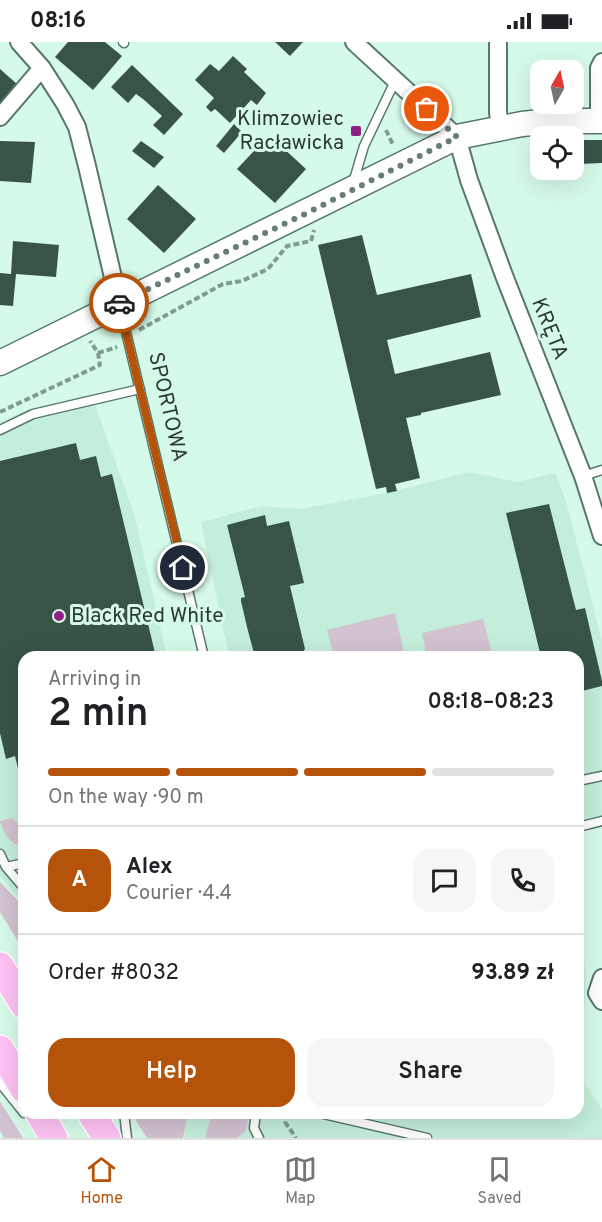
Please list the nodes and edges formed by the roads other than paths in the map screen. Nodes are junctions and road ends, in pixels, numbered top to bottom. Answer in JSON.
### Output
{"nodes":[{"id":1,"x":19,"y":42,"type":"edge"},
{"id":2,"x":354,"y":42,"type":"edge"},
{"id":3,"x":498,"y":42,"type":"edge"},
{"id":4,"x":602,"y":62,"type":"edge"},
{"id":5,"x":42,"y":68,"type":"junction"},
{"id":6,"x":395,"y":81,"type":"junction"},
{"id":7,"x":0,"y":117,"type":"edge"},
{"id":8,"x":601,"y":121,"type":"edge"},
{"id":9,"x":501,"y":127,"type":"junction"},
{"id":10,"x":457,"y":137,"type":"junction"},
{"id":11,"x":350,"y":191,"type":"junction"},
{"id":12,"x":119,"y":303,"type":"junction"},
{"id":13,"x":0,"y":363,"type":"edge"},
{"id":14,"x":140,"y":389,"type":"junction"},
{"id":15,"x":0,"y":430,"type":"edge"},
{"id":16,"x":602,"y":470,"type":"edge"},
{"id":17,"x":583,"y":476,"type":"junction"},
{"id":18,"x":602,"y":536,"type":"edge"},
{"id":19,"x":203,"y":651,"type":"edge"},
{"id":20,"x":602,"y":776,"type":"edge"},
{"id":21,"x":584,"y":780,"type":"edge"},
{"id":22,"x":602,"y":821,"type":"edge"},
{"id":23,"x":584,"y":826,"type":"edge"},
{"id":24,"x":0,"y":854,"type":"edge"},
{"id":25,"x":18,"y":864,"type":"edge"},
{"id":26,"x":6,"y":867,"type":"junction"},
{"id":27,"x":18,"y":881,"type":"edge"},
{"id":28,"x":11,"y":978,"type":"edge"},
{"id":29,"x":18,"y":993,"type":"edge"},
{"id":30,"x":0,"y":1049,"type":"edge"},
{"id":31,"x":18,"y":1079,"type":"edge"},
{"id":32,"x":0,"y":1083,"type":"edge"},
{"id":33,"x":18,"y":1106,"type":"edge"},
{"id":34,"x":96,"y":1119,"type":"edge"},
{"id":35,"x":125,"y":1119,"type":"edge"},
{"id":36,"x":255,"y":1119,"type":"edge"},
{"id":37,"x":345,"y":1119,"type":"edge"},
{"id":38,"x":40,"y":1126,"type":"edge"},
{"id":39,"x":44,"y":1138,"type":"edge"},
{"id":40,"x":107,"y":1138,"type":"edge"},
{"id":41,"x":127,"y":1138,"type":"edge"},
{"id":42,"x":259,"y":1138,"type":"edge"},
{"id":43,"x":427,"y":1138,"type":"edge"}],
"edges":[{"from":1,"to":5,"type":"street","name":"SPORTOWA"},
{"from":2,"to":6,"type":"street"},
{"from":3,"to":9,"type":"street"},
{"from":4,"to":8,"type":"street"},
{"from":5,"to":7,"type":"street"},
{"from":5,"to":12,"type":"street","name":"SPORTOWA"},
{"from":6,"to":10,"type":"street"},
{"from":6,"to":11,"type":"lane"},
{"from":8,"to":9,"type":"street"},
{"from":9,"to":10,"type":"street"},
{"from":10,"to":11,"type":"street"},
{"from":10,"to":17,"type":"street","name":"KRĘTA"},
{"from":11,"to":12,"type":"street"},
{"from":12,"to":13,"type":"street"},
{"from":12,"to":14,"type":"lane","name":"SPORTOWA"},
{"from":14,"to":15,"type":"lane"},
{"from":14,"to":19,"type":"lane","name":"SPORTOWA"},
{"from":16,"to":17,"type":"lane"},
{"from":17,"to":18,"type":"street","name":"KRĘTA"},
{"from":20,"to":21,"type":"lane"},
{"from":22,"to":23,"type":"lane"},
{"from":24,"to":26,"type":"lane"},
{"from":25,"to":26,"type":"lane"},
{"from":26,"to":27,"type":"lane"},
{"from":28,"to":29,"type":"main road"},
{"from":30,"to":31,"type":"main road"},
{"from":32,"to":33,"type":"lane"},
{"from":34,"to":40,"type":"main road"},
{"from":35,"to":41,"type":"lane"},
{"from":36,"to":42,"type":"lane"},
{"from":37,"to":43,"type":"lane"},
{"from":38,"to":39,"type":"lane"}]}
